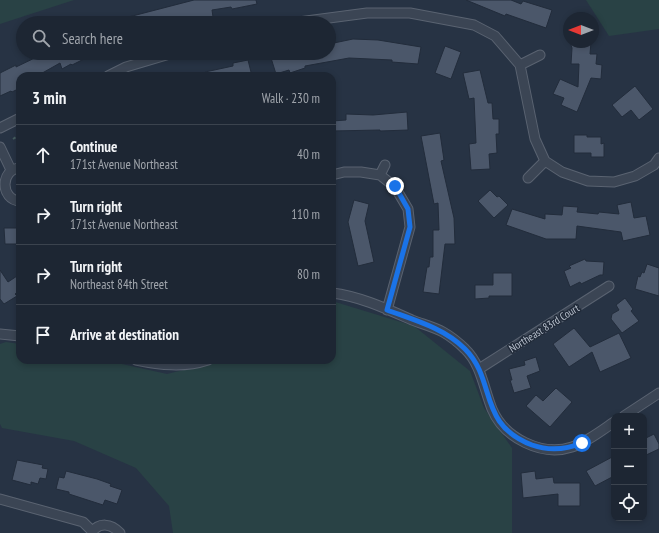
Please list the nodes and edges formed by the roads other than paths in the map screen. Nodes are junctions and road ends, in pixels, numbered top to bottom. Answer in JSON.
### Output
{"nodes":[{"id":1,"x":336,"y":16,"type":"edge"},
{"id":2,"x":540,"y":56,"type":"dead end"},
{"id":3,"x":156,"y":60,"type":"edge"},
{"id":4,"x":520,"y":65,"type":"junction"},
{"id":5,"x":128,"y":72,"type":"edge"},
{"id":6,"x":16,"y":120,"type":"edge"},
{"id":7,"x":0,"y":128,"type":"edge"},
{"id":8,"x":0,"y":146,"type":"edge"},
{"id":9,"x":659,"y":158,"type":"edge"},
{"id":10,"x":545,"y":161,"type":"junction"},
{"id":11,"x":385,"y":165,"type":"dead end"},
{"id":12,"x":15,"y":169,"type":"edge"},
{"id":13,"x":336,"y":174,"type":"edge"},
{"id":14,"x":380,"y":175,"type":"junction"},
{"id":15,"x":528,"y":178,"type":"dead end"},
{"id":16,"x":16,"y":201,"type":"edge"},
{"id":17,"x":609,"y":286,"type":"dead end"},
{"id":18,"x":336,"y":294,"type":"edge"},
{"id":19,"x":387,"y":310,"type":"junction"},
{"id":20,"x":0,"y":334,"type":"edge"},
{"id":21,"x":16,"y":336,"type":"edge"},
{"id":22,"x":161,"y":364,"type":"edge"},
{"id":23,"x":189,"y":364,"type":"edge"},
{"id":24,"x":479,"y":369,"type":"junction"},
{"id":25,"x":659,"y":393,"type":"edge"},
{"id":26,"x":629,"y":413,"type":"edge"},
{"id":27,"x":611,"y":424,"type":"edge"},
{"id":28,"x":0,"y":498,"type":"edge"},
{"id":29,"x":92,"y":532,"type":"edge"},
{"id":30,"x":120,"y":533,"type":"edge"}],
"edges":[{"from":1,"to":4,"type":"street"},
{"from":2,"to":4,"type":"street"},
{"from":3,"to":5,"type":"street"},
{"from":4,"to":10,"type":"street"},
{"from":6,"to":7,"type":"street"},
{"from":8,"to":12,"type":"street"},
{"from":9,"to":10,"type":"street"},
{"from":10,"to":15,"type":"street"},
{"from":11,"to":14,"type":"street"},
{"from":12,"to":16,"type":"street"},
{"from":13,"to":14,"type":"street"},
{"from":14,"to":19,"type":"street"},
{"from":17,"to":24,"type":"street","name":"Northeast 83rd Court"},
{"from":18,"to":19,"type":"street"},
{"from":19,"to":24,"type":"street"},
{"from":20,"to":21,"type":"street"},
{"from":22,"to":23,"type":"street"},
{"from":24,"to":27,"type":"street"},
{"from":25,"to":26,"type":"street"},
{"from":28,"to":29,"type":"street"},
{"from":29,"to":30,"type":"street"}]}
